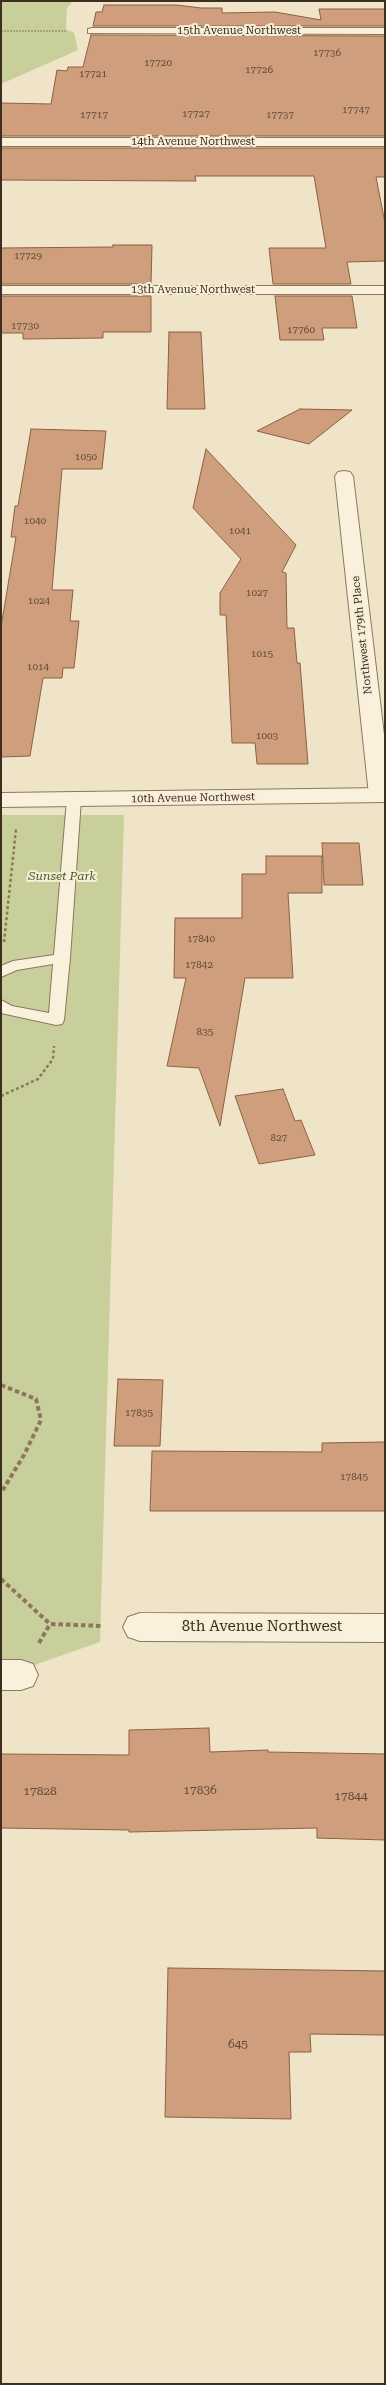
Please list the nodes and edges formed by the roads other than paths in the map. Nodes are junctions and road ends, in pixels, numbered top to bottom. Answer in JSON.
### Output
{"nodes":[{"id":1,"x":92,"y":31,"type":"road end"},
{"id":2,"x":385,"y":31,"type":"edge"},
{"id":3,"x":1,"y":142,"type":"edge"},
{"id":4,"x":385,"y":142,"type":"edge"},
{"id":5,"x":1,"y":290,"type":"edge"},
{"id":6,"x":385,"y":290,"type":"edge"},
{"id":7,"x":344,"y":476,"type":"dead end"},
{"id":8,"x":382,"y":795,"type":"edge"},
{"id":9,"x":74,"y":799,"type":"junction"},
{"id":10,"x":1,"y":800,"type":"edge"},
{"id":11,"x":62,"y":958,"type":"junction"},
{"id":12,"x":1,"y":972,"type":"edge"},
{"id":13,"x":1,"y":1005,"type":"edge"},
{"id":14,"x":140,"y":1627,"type":"road end"},
{"id":15,"x":385,"y":1628,"type":"edge"}],
"edges":[{"from":1,"to":2,"type":"street","name":"15th Avenue Northwest"},
{"from":3,"to":4,"type":"street","name":"14th Avenue Northwest"},
{"from":5,"to":6,"type":"street","name":"13th Avenue Northwest"},
{"from":7,"to":8,"type":"street","name":"Northwest 179th Place"},
{"from":8,"to":9,"type":"street","name":"10th Avenue Northwest"},
{"from":9,"to":10,"type":"street","name":"10th Avenue Northwest"},
{"from":9,"to":11,"type":"lane"},
{"from":11,"to":12,"type":"lane"},
{"from":11,"to":13,"type":"lane"},
{"from":14,"to":15,"type":"street","name":"8th Avenue Northwest"}]}
